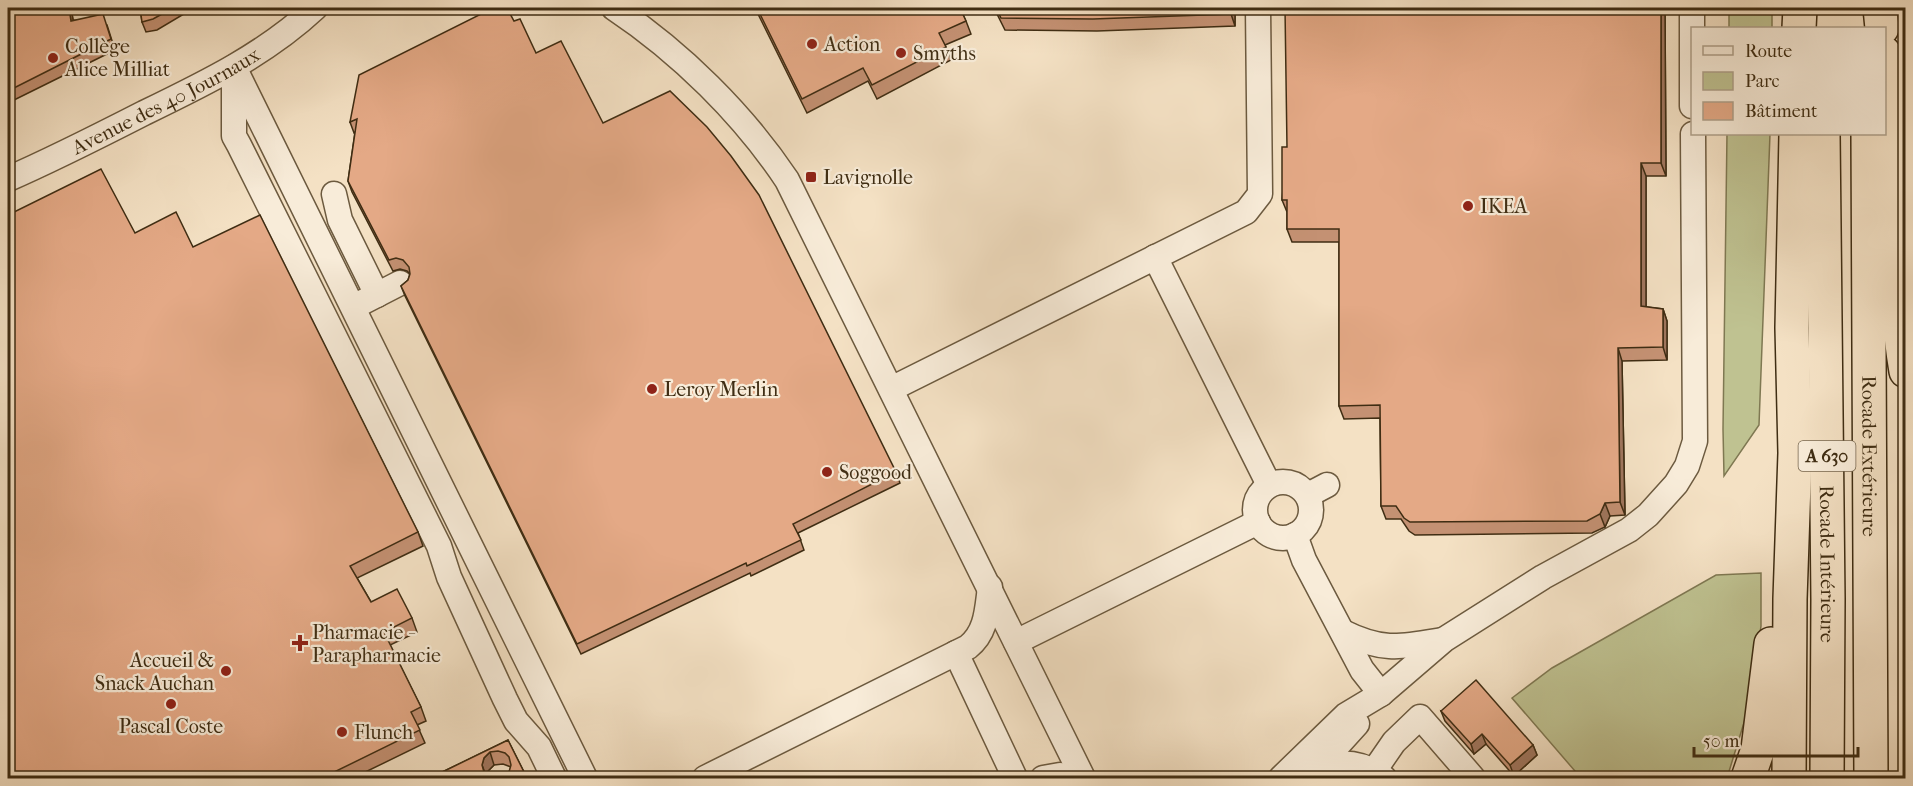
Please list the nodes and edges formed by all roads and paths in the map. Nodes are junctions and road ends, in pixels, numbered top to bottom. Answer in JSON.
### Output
{"nodes":[{"id":1,"x":315,"y":8,"type":"edge"},
{"id":2,"x":614,"y":8,"type":"edge"},
{"id":3,"x":1258,"y":8,"type":"edge"},
{"id":4,"x":1692,"y":8,"type":"edge"},
{"id":5,"x":1800,"y":8,"type":"edge"},
{"id":6,"x":1820,"y":8,"type":"edge"},
{"id":7,"x":1864,"y":8,"type":"edge"},
{"id":8,"x":1880,"y":8,"type":"edge"},
{"id":9,"x":1692,"y":27,"type":"edge"},
{"id":10,"x":1799,"y":27,"type":"edge"},
{"id":11,"x":1821,"y":27,"type":"edge"},
{"id":12,"x":1865,"y":27,"type":"edge"},
{"id":13,"x":1882,"y":27,"type":"edge"},
{"id":14,"x":234,"y":67,"type":"junction"},
{"id":15,"x":1886,"y":80,"type":"edge"},
{"id":16,"x":1693,"y":135,"type":"edge"},
{"id":17,"x":1796,"y":135,"type":"edge"},
{"id":18,"x":1823,"y":135,"type":"edge"},
{"id":19,"x":1868,"y":135,"type":"edge"},
{"id":20,"x":8,"y":179,"type":"edge"},
{"id":21,"x":334,"y":194,"type":"dead end"},
{"id":22,"x":1155,"y":257,"type":"junction"},
{"id":23,"x":400,"y":283,"type":"edge"},
{"id":24,"x":377,"y":295,"type":"junction"},
{"id":25,"x":353,"y":307,"type":"junction"},
{"id":26,"x":1792,"y":327,"type":"junction"},
{"id":27,"x":1905,"y":371,"type":"edge"},
{"id":28,"x":891,"y":389,"type":"junction"},
{"id":29,"x":1269,"y":484,"type":"junction"},
{"id":30,"x":1257,"y":522,"type":"junction"},
{"id":31,"x":1295,"y":535,"type":"junction"},
{"id":32,"x":990,"y":587,"type":"junction"},
{"id":33,"x":1343,"y":632,"type":"junction"},
{"id":34,"x":1445,"y":639,"type":"junction"},
{"id":35,"x":1016,"y":642,"type":"junction"},
{"id":36,"x":956,"y":653,"type":"junction"},
{"id":37,"x":1381,"y":694,"type":"junction"},
{"id":38,"x":1313,"y":773,"type":"edge"},
{"id":39,"x":585,"y":775,"type":"edge"},
{"id":40,"x":1379,"y":775,"type":"edge"},
{"id":41,"x":554,"y":778,"type":"edge"},
{"id":42,"x":705,"y":778,"type":"edge"},
{"id":43,"x":1015,"y":778,"type":"edge"},
{"id":44,"x":1043,"y":778,"type":"edge"},
{"id":45,"x":1073,"y":778,"type":"edge"},
{"id":46,"x":1083,"y":778,"type":"edge"},
{"id":47,"x":1281,"y":778,"type":"edge"},
{"id":48,"x":1473,"y":778,"type":"edge"},
{"id":49,"x":1748,"y":778,"type":"edge"},
{"id":50,"x":1789,"y":778,"type":"edge"},
{"id":51,"x":1827,"y":778,"type":"edge"},
{"id":52,"x":1871,"y":778,"type":"edge"}],
"edges":[{"from":1,"to":14,"type":"street","name":"Avenue des 40 Journaux"},
{"from":2,"to":28,"type":"street"},
{"from":3,"to":22,"type":"street"},
{"from":4,"to":9,"type":"street"},
{"from":5,"to":10,"type":"highway"},
{"from":6,"to":11,"type":"highway"},
{"from":7,"to":12,"type":"highway"},
{"from":8,"to":13,"type":"highway"},
{"from":14,"to":20,"type":"street","name":"Avenue des 40 Journaux"},
{"from":14,"to":25,"type":"street"},
{"from":14,"to":41,"type":"street"},
{"from":15,"to":27,"type":"highway"},
{"from":16,"to":34,"type":"street"},
{"from":17,"to":26,"type":"highway"},
{"from":18,"to":51,"type":"highway","name":"Rocade Intérieure","number":"A 630"},
{"from":19,"to":52,"type":"highway","name":"Rocade Extérieure","number":"A 630"},
{"from":21,"to":24,"type":"street"},
{"from":22,"to":28,"type":"street"},
{"from":22,"to":29,"type":"street"},
{"from":23,"to":24,"type":"street"},
{"from":24,"to":25,"type":"street"},
{"from":25,"to":39,"type":"street"},
{"from":26,"to":49,"type":"highway"},
{"from":26,"to":50,"type":"highway"},
{"from":28,"to":32,"type":"street"},
{"from":29,"to":30,"type":"street"},
{"from":29,"to":31,"type":"street"},
{"from":30,"to":31,"type":"street"},
{"from":30,"to":35,"type":"street"},
{"from":31,"to":33,"type":"street"},
{"from":32,"to":35,"type":"street"},
{"from":32,"to":36,"type":"street"},
{"from":33,"to":34,"type":"street"},
{"from":33,"to":37,"type":"street"},
{"from":34,"to":37,"type":"street"},
{"from":35,"to":46,"type":"street"},
{"from":36,"to":42,"type":"street"},
{"from":36,"to":43,"type":"street"},
{"from":37,"to":38,"type":"street"},
{"from":37,"to":47,"type":"street"},
{"from":38,"to":40,"type":"street"},
{"from":40,"to":48,"type":"street"},
{"from":44,"to":45,"type":"street"}]}
